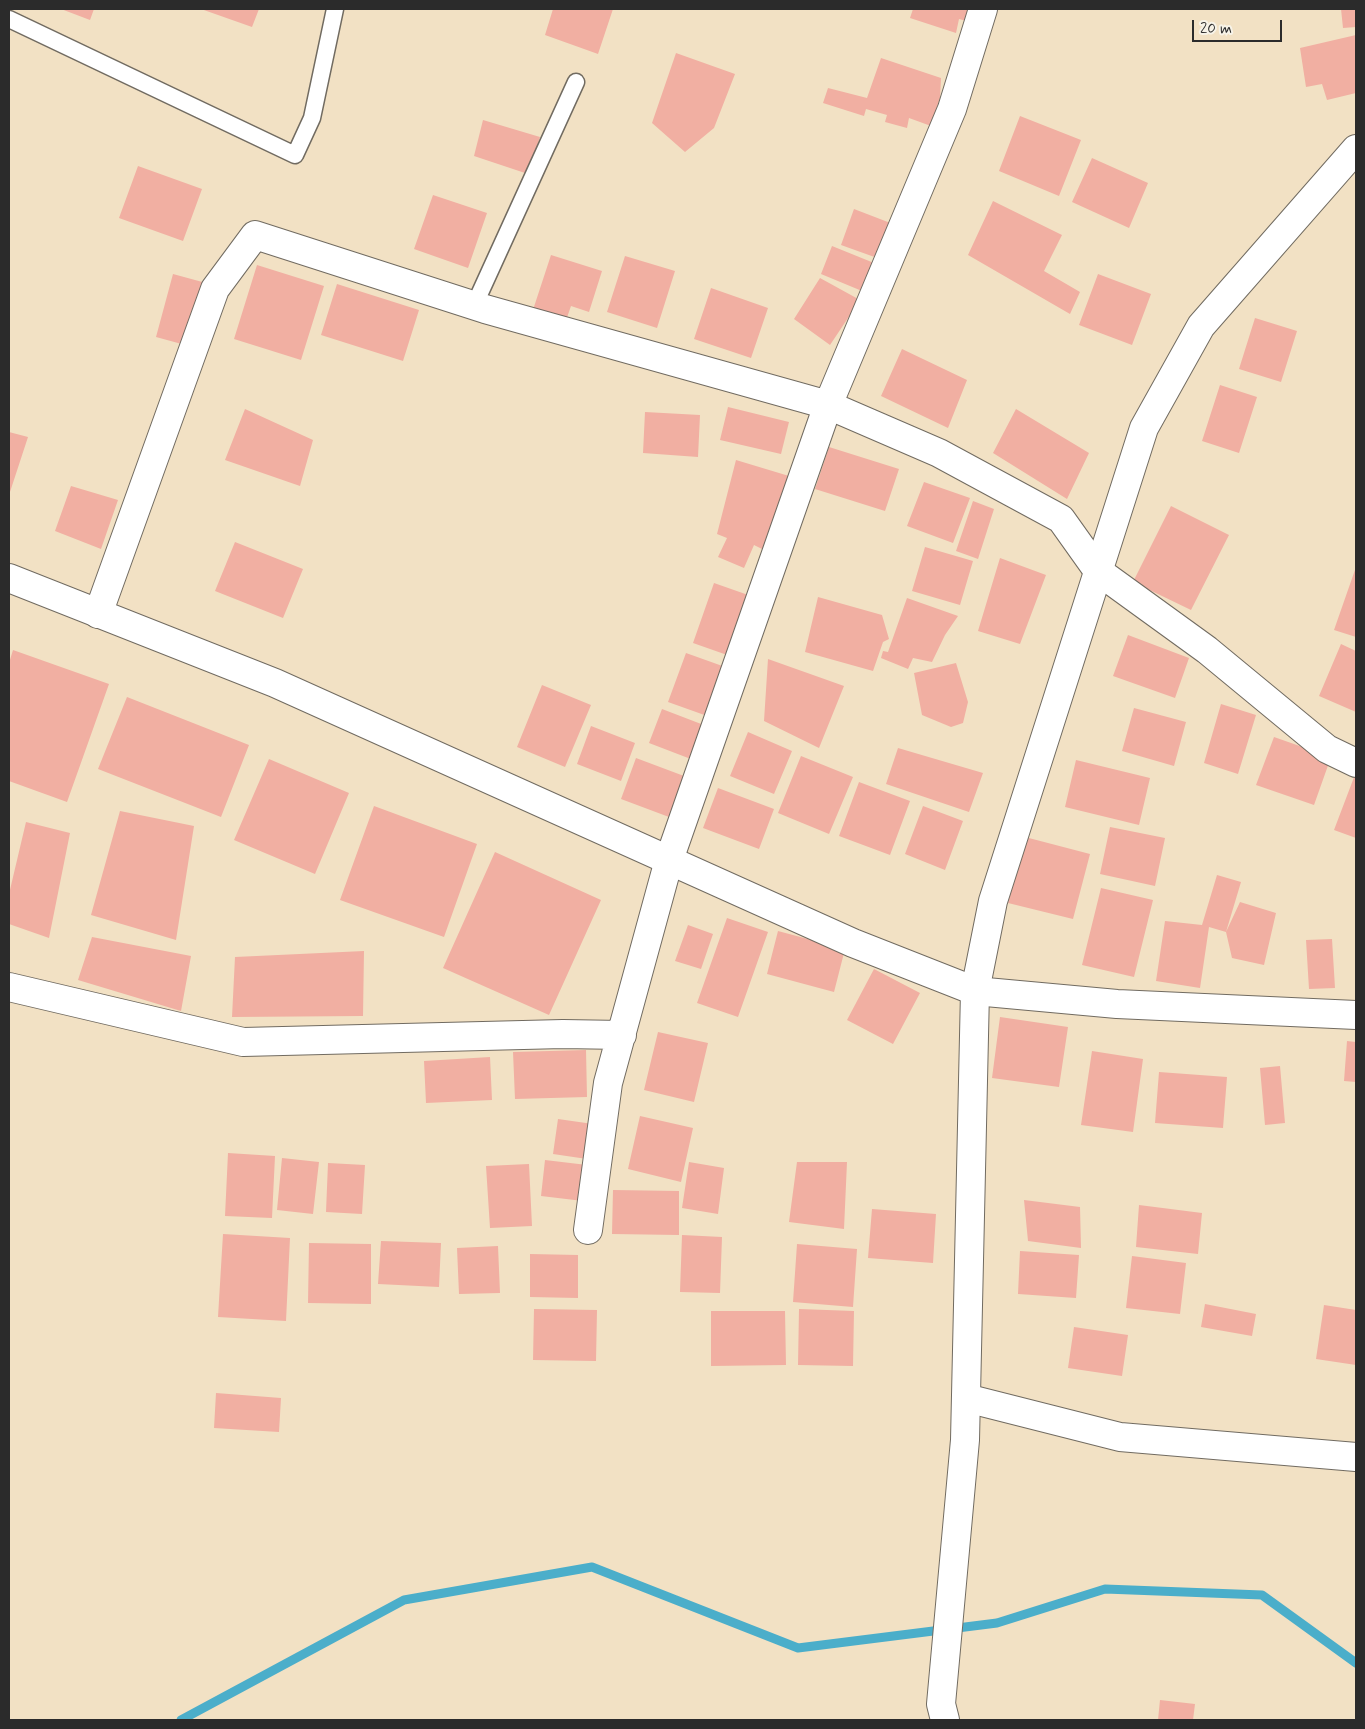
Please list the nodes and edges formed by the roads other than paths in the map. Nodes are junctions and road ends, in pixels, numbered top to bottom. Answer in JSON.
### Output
{"nodes":[{"id":1,"x":335,"y":9,"type":"edge"},
{"id":2,"x":983,"y":9,"type":"edge"},
{"id":3,"x":9,"y":19,"type":"edge"},
{"id":4,"x":576,"y":82,"type":"dead end"},
{"id":5,"x":1356,"y":149,"type":"edge"},
{"id":6,"x":474,"y":306,"type":"junction"},
{"id":7,"x":828,"y":406,"type":"junction"},
{"id":8,"x":1098,"y":572,"type":"junction"},
{"id":9,"x":9,"y":578,"type":"edge"},
{"id":10,"x":98,"y":614,"type":"junction"},
{"id":11,"x":1356,"y":764,"type":"edge"},
{"id":12,"x":669,"y":860,"type":"junction"},
{"id":13,"x":9,"y":987,"type":"edge"},
{"id":14,"x":975,"y":991,"type":"junction"},
{"id":15,"x":1356,"y":1015,"type":"edge"},
{"id":16,"x":622,"y":1035,"type":"junction"},
{"id":17,"x":588,"y":1230,"type":"dead end"},
{"id":18,"x":966,"y":1398,"type":"junction"},
{"id":19,"x":1356,"y":1457,"type":"edge"},
{"id":20,"x":943,"y":1712,"type":"edge"}],
"edges":[{"from":1,"to":3,"type":"lane"},
{"from":2,"to":7,"type":"street"},
{"from":4,"to":6,"type":"lane"},
{"from":5,"to":8,"type":"street"},
{"from":6,"to":7,"type":"street"},
{"from":6,"to":10,"type":"street"},
{"from":7,"to":8,"type":"street"},
{"from":7,"to":12,"type":"street"},
{"from":8,"to":11,"type":"street"},
{"from":8,"to":14,"type":"street"},
{"from":9,"to":10,"type":"street"},
{"from":10,"to":12,"type":"street"},
{"from":12,"to":14,"type":"street"},
{"from":12,"to":16,"type":"street"},
{"from":13,"to":16,"type":"street"},
{"from":14,"to":15,"type":"street"},
{"from":14,"to":18,"type":"street"},
{"from":16,"to":17,"type":"street"},
{"from":18,"to":19,"type":"street"},
{"from":18,"to":20,"type":"street"}]}
